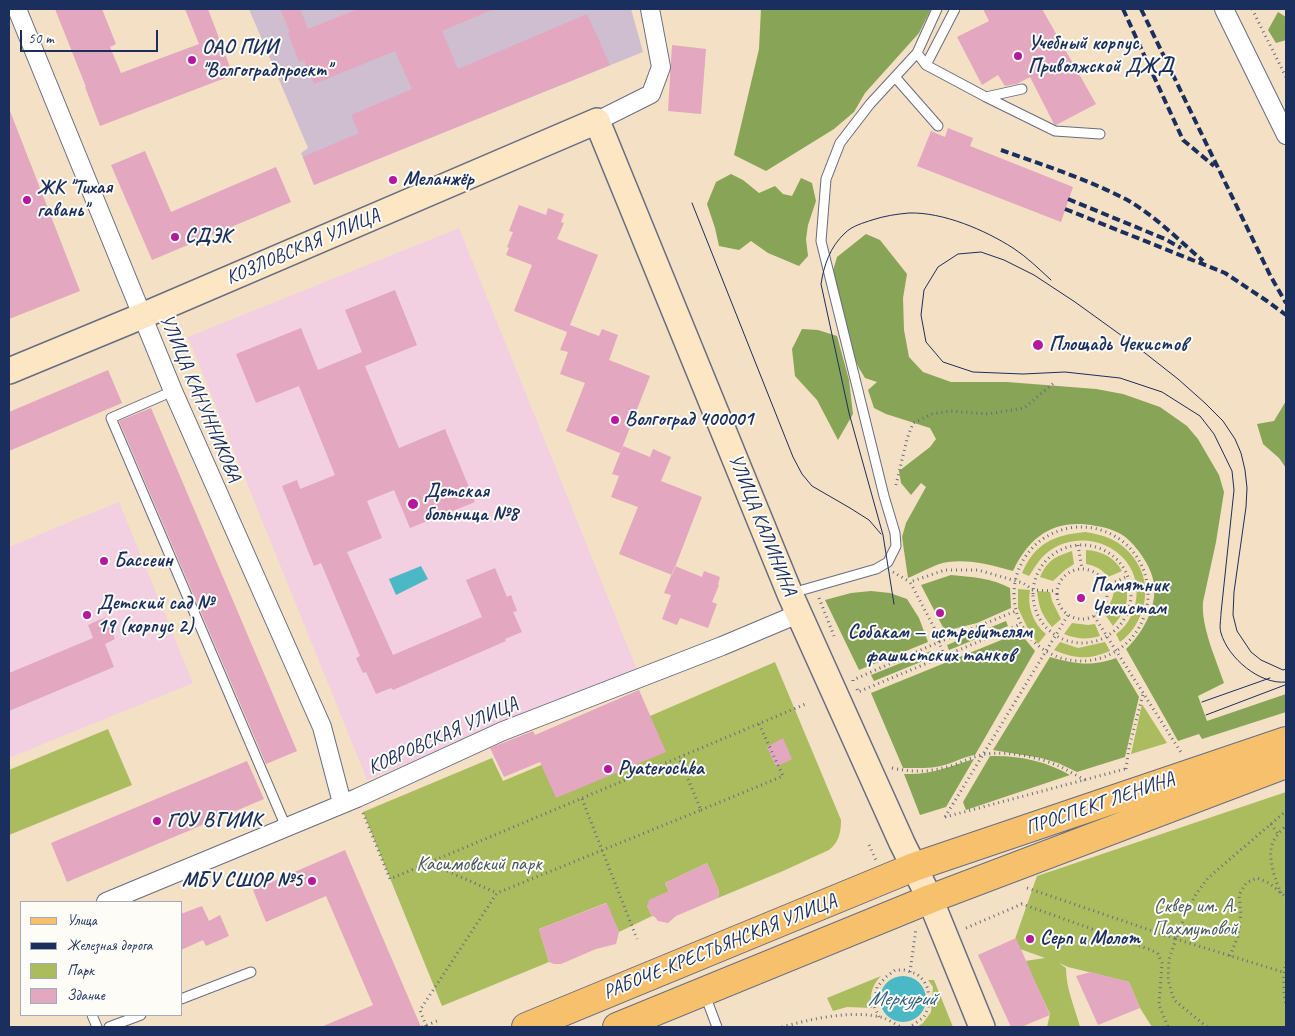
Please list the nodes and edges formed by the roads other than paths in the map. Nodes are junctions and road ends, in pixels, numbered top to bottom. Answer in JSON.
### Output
{"nodes":[{"id":1,"x":17,"y":9,"type":"edge"},
{"id":2,"x":650,"y":9,"type":"edge"},
{"id":3,"x":937,"y":9,"type":"edge"},
{"id":4,"x":955,"y":9,"type":"edge"},
{"id":5,"x":1224,"y":9,"type":"edge"},
{"id":6,"x":917,"y":53,"type":"junction"},
{"id":7,"x":926,"y":65,"type":"junction"},
{"id":8,"x":895,"y":77,"type":"junction"},
{"id":9,"x":1022,"y":89,"type":"dead end"},
{"id":10,"x":986,"y":97,"type":"junction"},
{"id":11,"x":597,"y":121,"type":"junction"},
{"id":12,"x":938,"y":126,"type":"dead end"},
{"id":13,"x":1100,"y":134,"type":"dead end"},
{"id":14,"x":1286,"y":135,"type":"edge"},
{"id":15,"x":142,"y":316,"type":"junction"},
{"id":16,"x":9,"y":371,"type":"edge"},
{"id":17,"x":173,"y":392,"type":"junction"},
{"id":18,"x":794,"y":604,"type":"junction"},
{"id":19,"x":1286,"y":741,"type":"edge"},
{"id":20,"x":1286,"y":764,"type":"edge"},
{"id":21,"x":350,"y":800,"type":"junction"},
{"id":22,"x":286,"y":827,"type":"junction"},
{"id":23,"x":914,"y":867,"type":"junction"},
{"id":24,"x":930,"y":899,"type":"junction"},
{"id":25,"x":108,"y":901,"type":"edge"},
{"id":26,"x":251,"y":972,"type":"dead end"},
{"id":27,"x":704,"y":992,"type":"junction"},
{"id":28,"x":182,"y":999,"type":"edge"},
{"id":29,"x":138,"y":1016,"type":"edge"},
{"id":30,"x":109,"y":1027,"type":"edge"},
{"id":31,"x":526,"y":1027,"type":"edge"},
{"id":32,"x":617,"y":1027,"type":"edge"},
{"id":33,"x":717,"y":1027,"type":"edge"},
{"id":34,"x":982,"y":1027,"type":"edge"}],
"edges":[{"from":1,"to":15,"type":"street","name":"УЛИЦА КАНУННИКОВА"},
{"from":2,"to":11,"type":"street"},
{"from":3,"to":6,"type":"lane"},
{"from":4,"to":7,"type":"lane"},
{"from":5,"to":14,"type":"street"},
{"from":6,"to":7,"type":"lane"},
{"from":6,"to":8,"type":"lane"},
{"from":7,"to":10,"type":"lane"},
{"from":8,"to":12,"type":"lane"},
{"from":8,"to":18,"type":"lane"},
{"from":9,"to":10,"type":"lane"},
{"from":10,"to":13,"type":"lane"},
{"from":11,"to":15,"type":"street","name":"КОЗЛОВСКАЯ УЛИЦА"},
{"from":11,"to":18,"type":"street","name":"УЛИЦА КАЛИНИНА"},
{"from":15,"to":16,"type":"street","name":"КОЗЛОВСКАЯ УЛИЦА"},
{"from":15,"to":17,"type":"street","name":"УЛИЦА КАНУННИКОВА"},
{"from":17,"to":21,"type":"street","name":"УЛИЦА КАНУННИКОВА"},
{"from":17,"to":22,"type":"lane"},
{"from":18,"to":21,"type":"street","name":"КОВРОВСКАЯ УЛИЦА"},
{"from":18,"to":23,"type":"street","name":"УЛИЦА КАЛИНИНА"},
{"from":19,"to":23,"type":"main road","name":"ПРОСПЕКТ ЛЕНИНА"},
{"from":20,"to":24,"type":"main road","name":"ПРОСПЕКТ ЛЕНИНА"},
{"from":21,"to":22,"type":"street","name":"КОВРОВСКАЯ УЛИЦА"},
{"from":22,"to":25,"type":"street","name":"КОВРОВСКАЯ УЛИЦА"},
{"from":23,"to":24,"type":"street","name":"УЛИЦА КАЛИНИНА"},
{"from":23,"to":31,"type":"main road","name":"РАБОЧЕ-КРЕСТЬЯНСКАЯ УЛИЦА"},
{"from":24,"to":27,"type":"main road","name":"РАБОЧЕ-КРЕСТЬЯНСКАЯ УЛИЦА"},
{"from":24,"to":34,"type":"street","name":"УЛИЦА КАЛИНИНА"},
{"from":26,"to":28,"type":"lane"},
{"from":27,"to":32,"type":"main road","name":"РАБОЧЕ-КРЕСТЬЯНСКАЯ УЛИЦА"},
{"from":27,"to":33,"type":"lane"},
{"from":29,"to":30,"type":"lane"}]}
